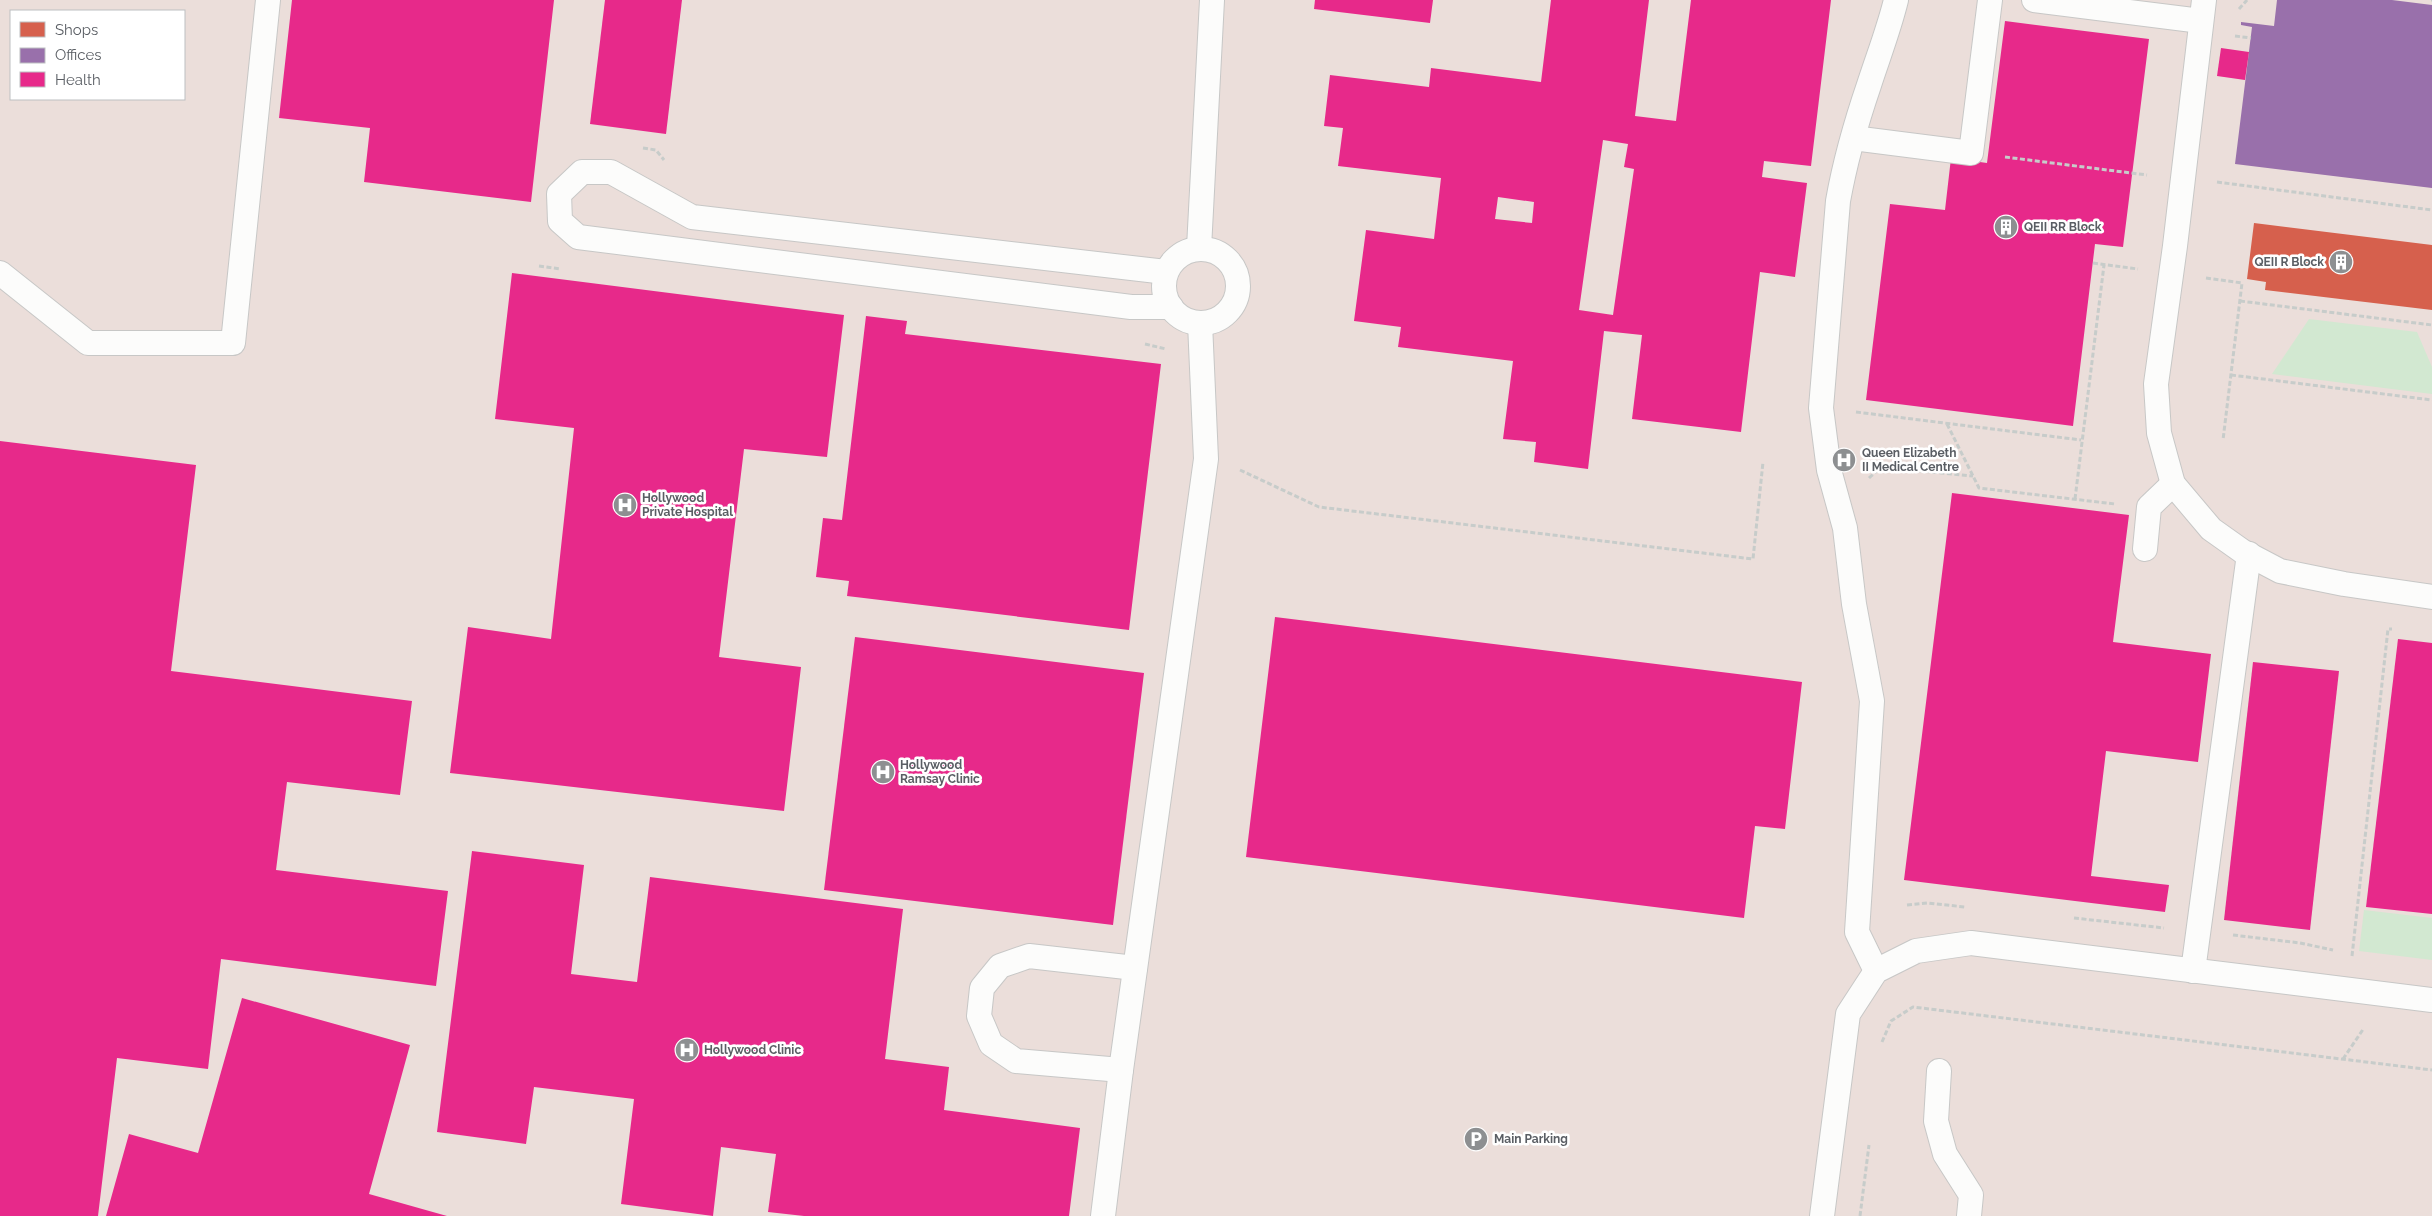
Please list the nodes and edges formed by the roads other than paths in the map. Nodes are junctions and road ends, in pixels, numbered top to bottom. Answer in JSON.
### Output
{"nodes":[{"id":1,"x":268,"y":0,"type":"edge"},
{"id":2,"x":1212,"y":0,"type":"edge"},
{"id":3,"x":1896,"y":0,"type":"edge"},
{"id":4,"x":1990,"y":0,"type":"edge"},
{"id":5,"x":2034,"y":0,"type":"edge"},
{"id":6,"x":2203,"y":10,"type":"edge"},
{"id":7,"x":1853,"y":138,"type":"junction"},
{"id":8,"x":1199,"y":248,"type":"junction"},
{"id":9,"x":1166,"y":272,"type":"junction"},
{"id":10,"x":0,"y":273,"type":"edge"},
{"id":11,"x":1170,"y":307,"type":"junction"},
{"id":12,"x":1200,"y":323,"type":"junction"},
{"id":13,"x":2173,"y":484,"type":"junction"},
{"id":14,"x":2145,"y":549,"type":"dead end"},
{"id":15,"x":2249,"y":554,"type":"junction"},
{"id":16,"x":2432,"y":597,"type":"edge"},
{"id":17,"x":1135,"y":968,"type":"junction"},
{"id":18,"x":1876,"y":971,"type":"junction"},
{"id":19,"x":2193,"y":971,"type":"junction"},
{"id":20,"x":2432,"y":1000,"type":"edge"},
{"id":21,"x":1121,"y":1070,"type":"junction"},
{"id":22,"x":1939,"y":1071,"type":"dead end"},
{"id":23,"x":1103,"y":1216,"type":"edge"},
{"id":24,"x":1822,"y":1216,"type":"edge"},
{"id":25,"x":1968,"y":1216,"type":"edge"}],
"edges":[{"from":1,"to":10,"type":"lane"},
{"from":2,"to":8,"type":"lane"},
{"from":3,"to":7,"type":"lane"},
{"from":4,"to":7,"type":"lane"},
{"from":5,"to":6,"type":"lane"},
{"from":6,"to":13,"type":"lane"},
{"from":7,"to":18,"type":"lane"},
{"from":8,"to":9,"type":"lane"},
{"from":8,"to":12,"type":"lane"},
{"from":9,"to":11,"type":"lane"},
{"from":9,"to":11,"type":"lane"},
{"from":11,"to":12,"type":"lane"},
{"from":12,"to":17,"type":"lane"},
{"from":13,"to":14,"type":"lane"},
{"from":13,"to":15,"type":"lane"},
{"from":15,"to":16,"type":"lane"},
{"from":15,"to":19,"type":"lane"},
{"from":17,"to":21,"type":"lane"},
{"from":17,"to":21,"type":"lane"},
{"from":18,"to":19,"type":"lane"},
{"from":18,"to":24,"type":"lane"},
{"from":19,"to":20,"type":"lane"},
{"from":21,"to":23,"type":"lane"},
{"from":22,"to":25,"type":"lane"}]}
